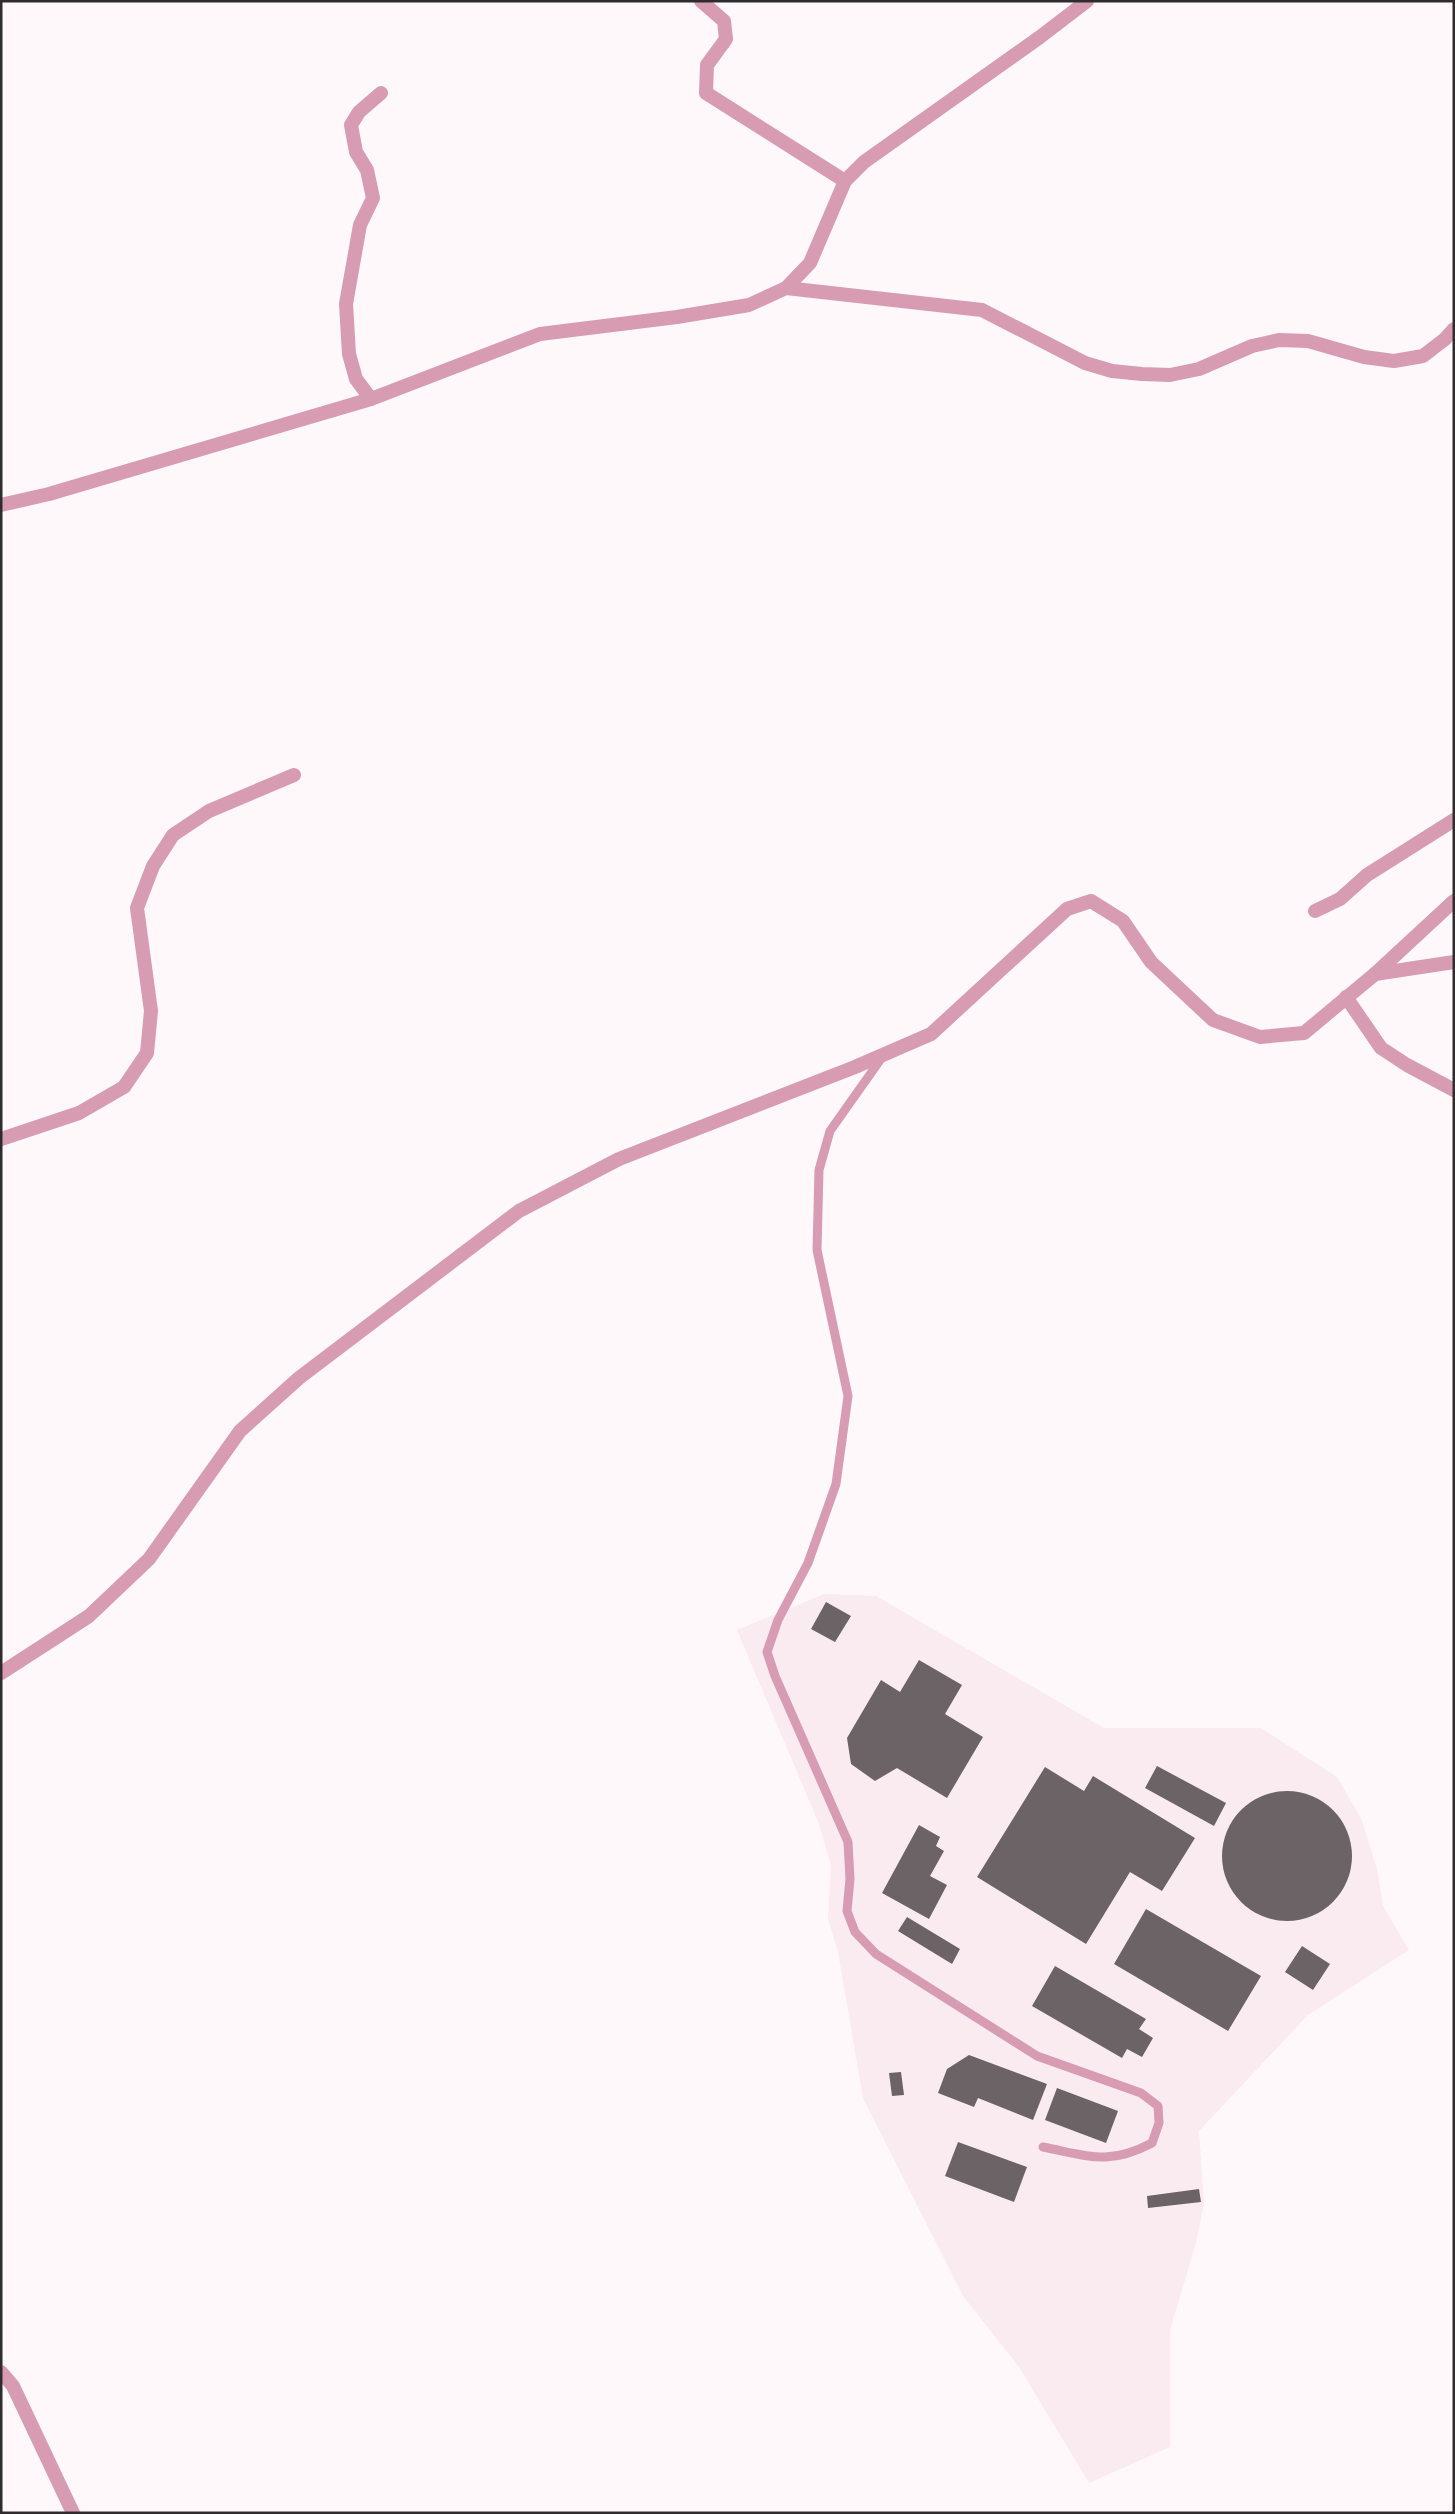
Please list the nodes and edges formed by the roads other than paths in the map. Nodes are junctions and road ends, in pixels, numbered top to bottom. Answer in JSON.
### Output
{"nodes":[{"id":1,"x":701,"y":1,"type":"edge"},
{"id":2,"x":1087,"y":1,"type":"edge"},
{"id":3,"x":381,"y":93,"type":"dead end"},
{"id":4,"x":845,"y":181,"type":"junction"},
{"id":5,"x":786,"y":288,"type":"junction"},
{"id":6,"x":1454,"y":329,"type":"edge"},
{"id":7,"x":371,"y":399,"type":"junction"},
{"id":8,"x":1,"y":505,"type":"edge"},
{"id":9,"x":294,"y":775,"type":"dead end"},
{"id":10,"x":1454,"y":820,"type":"edge"},
{"id":11,"x":1454,"y":901,"type":"edge"},
{"id":12,"x":1316,"y":911,"type":"dead end"},
{"id":13,"x":1454,"y":962,"type":"edge"},
{"id":14,"x":1375,"y":974,"type":"junction"},
{"id":15,"x":1346,"y":997,"type":"junction"},
{"id":16,"x":885,"y":1054,"type":"junction"},
{"id":17,"x":1454,"y":1090,"type":"edge"},
{"id":18,"x":1,"y":1140,"type":"edge"},
{"id":19,"x":1,"y":1673,"type":"edge"},
{"id":20,"x":1043,"y":2148,"type":"dead end"},
{"id":21,"x":1,"y":2372,"type":"edge"},
{"id":22,"x":73,"y":2513,"type":"edge"}],
"edges":[{"from":1,"to":4,"type":"street"},
{"from":2,"to":4,"type":"street"},
{"from":3,"to":7,"type":"street"},
{"from":4,"to":5,"type":"street"},
{"from":5,"to":6,"type":"street"},
{"from":5,"to":7,"type":"street"},
{"from":7,"to":8,"type":"street"},
{"from":9,"to":18,"type":"street"},
{"from":10,"to":12,"type":"street"},
{"from":11,"to":14,"type":"street"},
{"from":13,"to":14,"type":"street"},
{"from":14,"to":15,"type":"street"},
{"from":15,"to":16,"type":"street"},
{"from":15,"to":17,"type":"street"},
{"from":16,"to":19,"type":"street"},
{"from":16,"to":20,"type":"lane"},
{"from":21,"to":22,"type":"street"}]}
